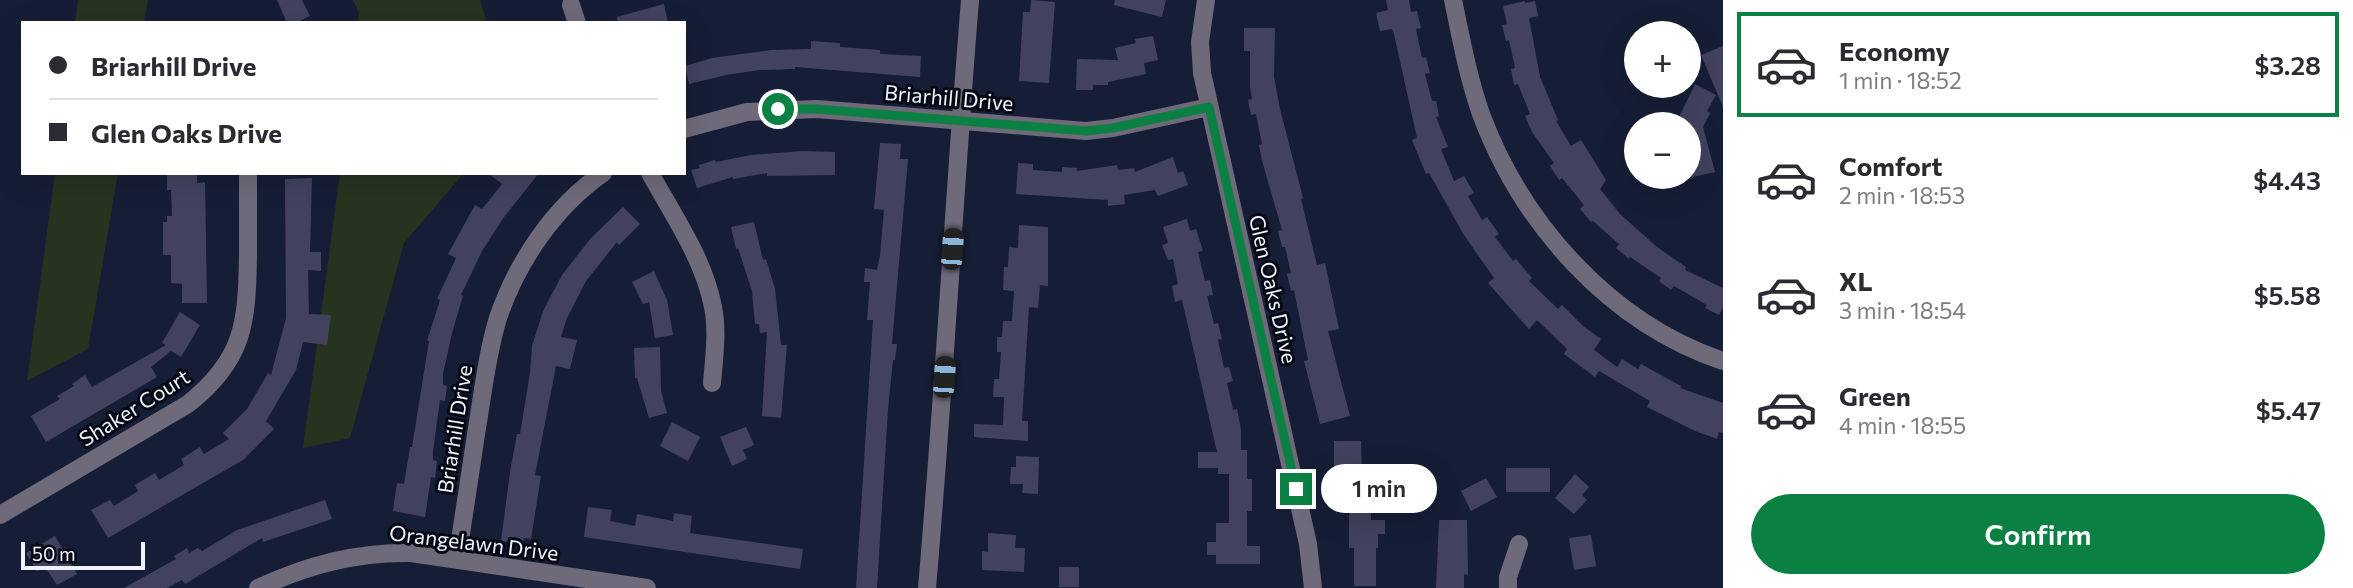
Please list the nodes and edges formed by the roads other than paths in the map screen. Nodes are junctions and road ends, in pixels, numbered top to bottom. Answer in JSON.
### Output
{"nodes":[{"id":1,"x":970,"y":0,"type":"edge"},
{"id":2,"x":1206,"y":0,"type":"edge"},
{"id":3,"x":1453,"y":0,"type":"edge"},
{"id":4,"x":571,"y":5,"type":"dead end"},
{"id":5,"x":576,"y":21,"type":"edge"},
{"id":6,"x":1209,"y":107,"type":"junction"},
{"id":7,"x":960,"y":121,"type":"junction"},
{"id":8,"x":686,"y":127,"type":"edge"},
{"id":9,"x":248,"y":175,"type":"edge"},
{"id":10,"x":601,"y":175,"type":"edge"},
{"id":11,"x":651,"y":175,"type":"edge"},
{"id":12,"x":1723,"y":361,"type":"edge"},
{"id":13,"x":712,"y":383,"type":"dead end"},
{"id":14,"x":0,"y":515,"type":"edge"},
{"id":15,"x":1519,"y":544,"type":"dead end"},
{"id":16,"x":457,"y":560,"type":"junction"},
{"id":17,"x":258,"y":588,"type":"edge"},
{"id":18,"x":647,"y":588,"type":"edge"},
{"id":19,"x":926,"y":588,"type":"edge"},
{"id":20,"x":1313,"y":588,"type":"edge"},
{"id":21,"x":1508,"y":588,"type":"edge"}],
"edges":[{"from":1,"to":7,"type":"street"},
{"from":2,"to":6,"type":"street","name":"Glen Oaks Drive"},
{"from":3,"to":12,"type":"street"},
{"from":4,"to":5,"type":"street"},
{"from":6,"to":7,"type":"street","name":"Briarhill Drive"},
{"from":6,"to":20,"type":"street","name":"Glen Oaks Drive"},
{"from":7,"to":8,"type":"street","name":"Briarhill Drive"},
{"from":7,"to":19,"type":"street"},
{"from":9,"to":14,"type":"street","name":"Shaker Court"},
{"from":10,"to":16,"type":"street","name":"Briarhill Drive"},
{"from":11,"to":13,"type":"street"},
{"from":15,"to":21,"type":"street"},
{"from":16,"to":17,"type":"street","name":"Orangelawn Drive"},
{"from":16,"to":18,"type":"street","name":"Orangelawn Drive"}]}
